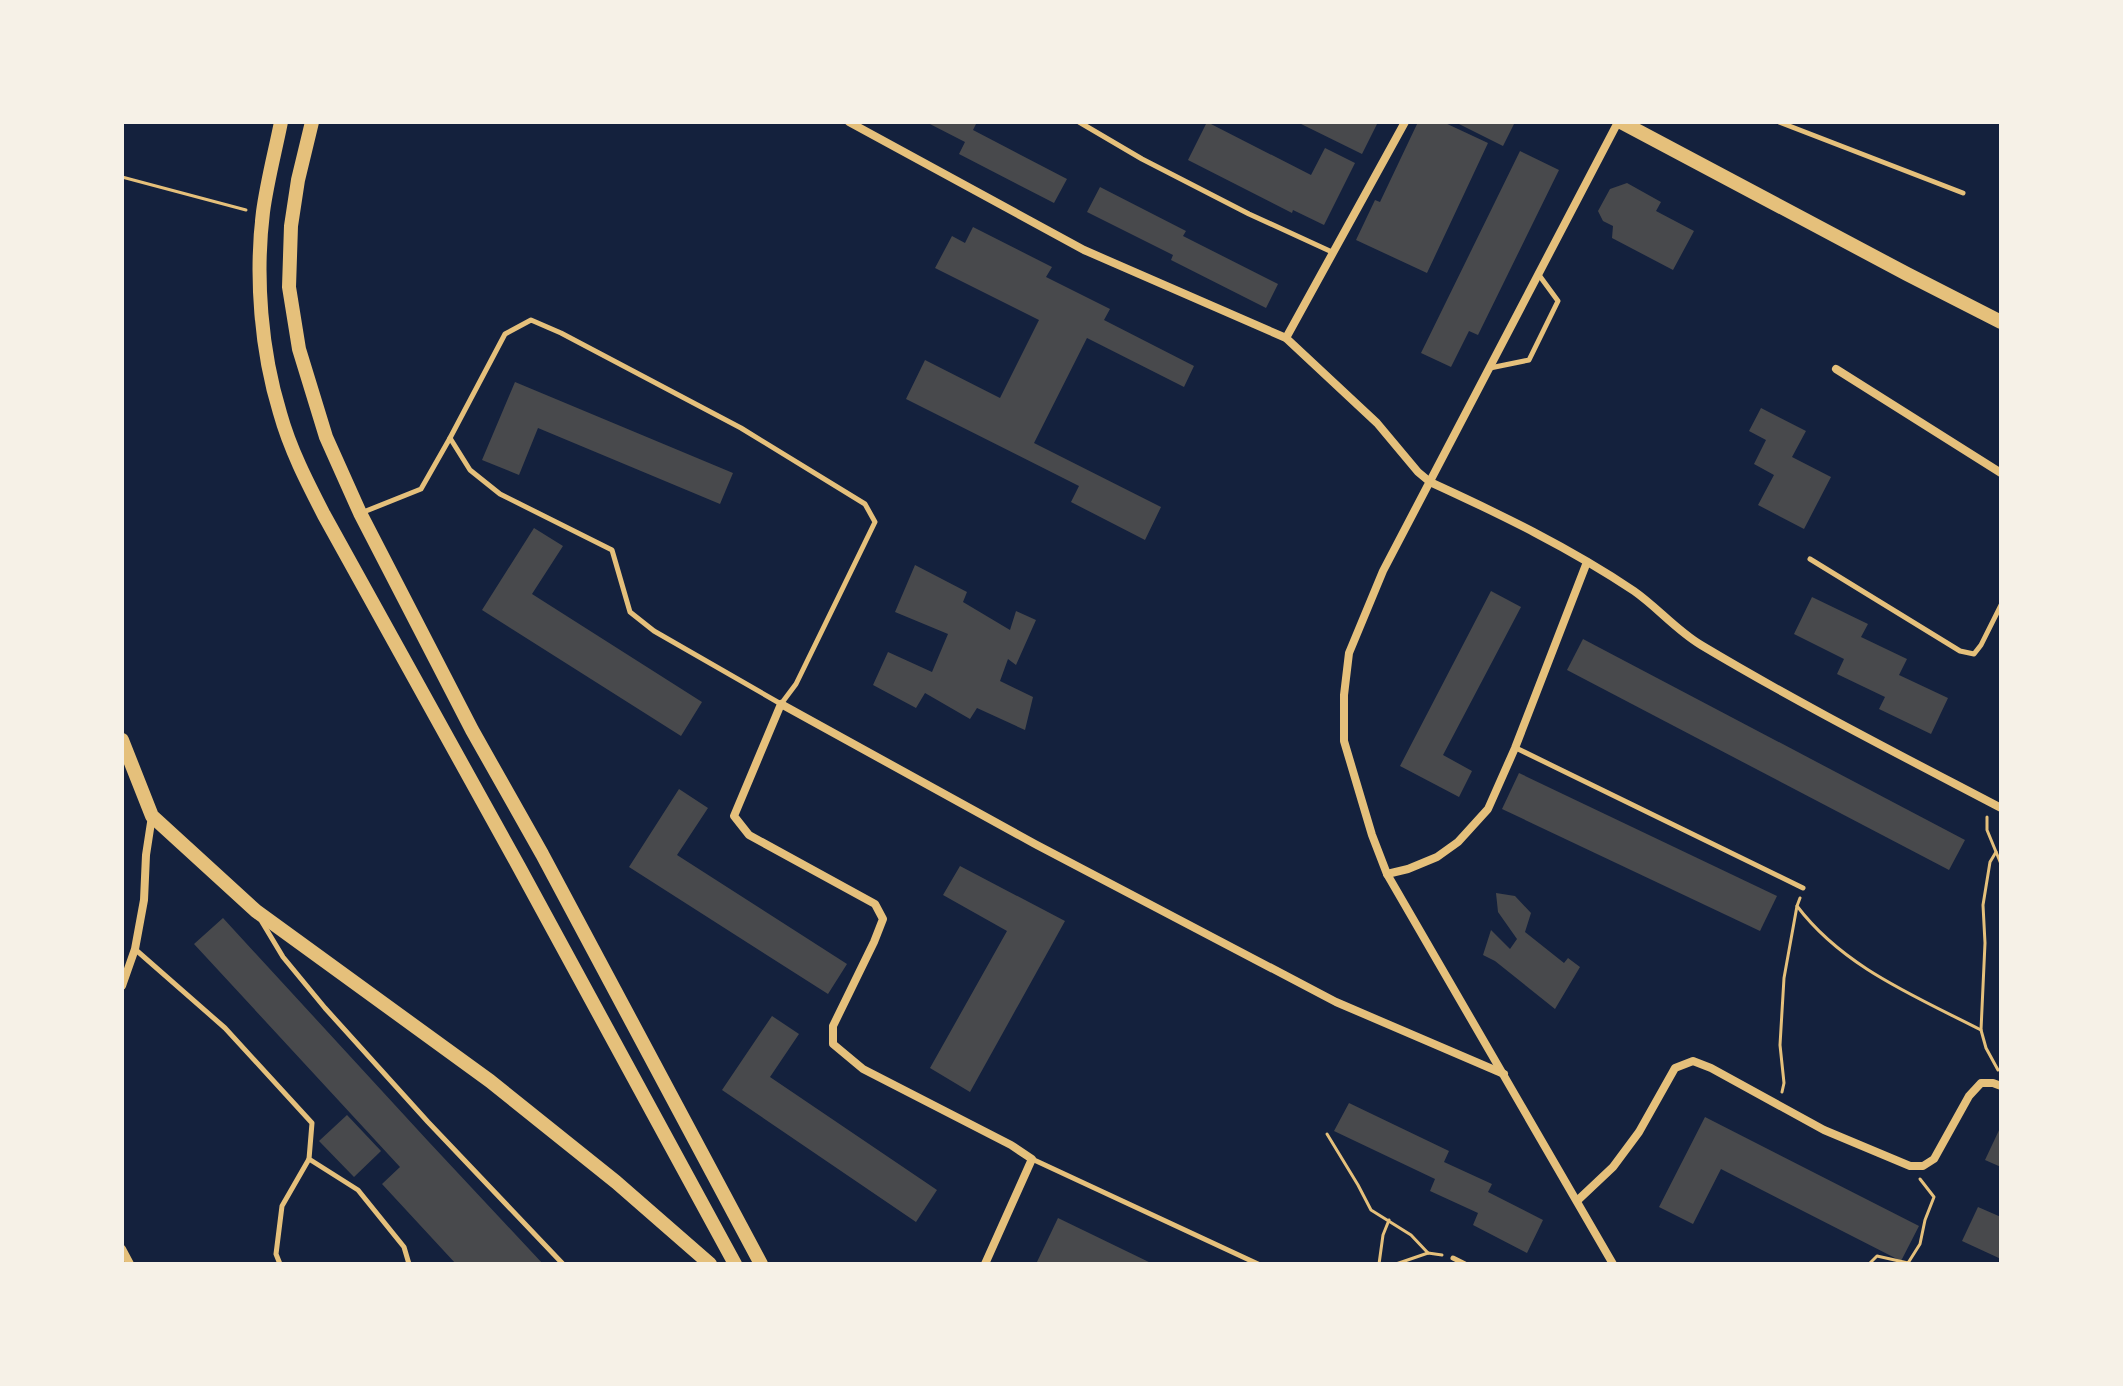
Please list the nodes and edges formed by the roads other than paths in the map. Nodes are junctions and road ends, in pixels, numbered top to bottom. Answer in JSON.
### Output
{"nodes":[{"id":1,"x":281,"y":122,"type":"edge"},
{"id":2,"x":312,"y":122,"type":"edge"},
{"id":3,"x":849,"y":122,"type":"edge"},
{"id":4,"x":1079,"y":122,"type":"edge"},
{"id":5,"x":1620,"y":122,"type":"edge"},
{"id":6,"x":1779,"y":122,"type":"edge"},
{"id":7,"x":1400,"y":124,"type":"edge"},
{"id":8,"x":1963,"y":193,"type":"dead end"},
{"id":9,"x":1332,"y":252,"type":"junction"},
{"id":10,"x":1538,"y":275,"type":"junction"},
{"id":11,"x":2001,"y":322,"type":"edge"},
{"id":12,"x":1286,"y":338,"type":"junction"},
{"id":13,"x":1489,"y":368,"type":"junction"},
{"id":14,"x":1836,"y":369,"type":"dead end"},
{"id":15,"x":450,"y":438,"type":"junction"},
{"id":16,"x":2001,"y":473,"type":"edge"},
{"id":17,"x":1430,"y":482,"type":"junction"},
{"id":18,"x":360,"y":513,"type":"junction"},
{"id":19,"x":1810,"y":559,"type":"dead end"},
{"id":20,"x":1587,"y":562,"type":"junction"},
{"id":21,"x":2001,"y":605,"type":"edge"},
{"id":22,"x":781,"y":704,"type":"junction"},
{"id":23,"x":122,"y":740,"type":"edge"},
{"id":24,"x":1515,"y":748,"type":"junction"},
{"id":25,"x":2001,"y":808,"type":"edge"},
{"id":26,"x":152,"y":816,"type":"junction"},
{"id":27,"x":1387,"y":874,"type":"junction"},
{"id":28,"x":1803,"y":888,"type":"road end"},
{"id":29,"x":256,"y":911,"type":"junction"},
{"id":30,"x":135,"y":949,"type":"junction"},
{"id":31,"x":122,"y":986,"type":"edge"},
{"id":32,"x":1504,"y":1074,"type":"junction"},
{"id":33,"x":2001,"y":1086,"type":"edge"},
{"id":34,"x":309,"y":1159,"type":"junction"},
{"id":35,"x":1032,"y":1159,"type":"junction"},
{"id":36,"x":1578,"y":1200,"type":"junction"},
{"id":37,"x":122,"y":1249,"type":"edge"},
{"id":38,"x":1453,"y":1258,"type":"road end"},
{"id":39,"x":130,"y":1264,"type":"edge"},
{"id":40,"x":280,"y":1264,"type":"edge"},
{"id":41,"x":409,"y":1264,"type":"edge"},
{"id":42,"x":563,"y":1264,"type":"edge"},
{"id":43,"x":710,"y":1264,"type":"edge"},
{"id":44,"x":735,"y":1264,"type":"edge"},
{"id":45,"x":761,"y":1264,"type":"edge"},
{"id":46,"x":985,"y":1264,"type":"edge"},
{"id":47,"x":1258,"y":1264,"type":"edge"},
{"id":48,"x":1465,"y":1264,"type":"edge"},
{"id":49,"x":1613,"y":1264,"type":"edge"}],
"edges":[{"from":1,"to":44,"type":"street"},
{"from":2,"to":18,"type":"street"},
{"from":3,"to":12,"type":"street"},
{"from":4,"to":9,"type":"lane"},
{"from":5,"to":10,"type":"street"},
{"from":5,"to":11,"type":"street"},
{"from":6,"to":8,"type":"lane"},
{"from":7,"to":9,"type":"street"},
{"from":9,"to":12,"type":"street"},
{"from":10,"to":13,"type":"street"},
{"from":10,"to":13,"type":"lane"},
{"from":12,"to":17,"type":"street"},
{"from":13,"to":17,"type":"street"},
{"from":14,"to":16,"type":"street"},
{"from":15,"to":18,"type":"lane"},
{"from":15,"to":22,"type":"lane"},
{"from":15,"to":22,"type":"lane"},
{"from":17,"to":20,"type":"street"},
{"from":17,"to":27,"type":"street"},
{"from":18,"to":45,"type":"street"},
{"from":19,"to":21,"type":"lane"},
{"from":20,"to":24,"type":"street"},
{"from":20,"to":25,"type":"street"},
{"from":22,"to":32,"type":"street"},
{"from":22,"to":35,"type":"street"},
{"from":23,"to":26,"type":"street"},
{"from":24,"to":27,"type":"street"},
{"from":24,"to":28,"type":"lane"},
{"from":26,"to":29,"type":"street"},
{"from":26,"to":30,"type":"street"},
{"from":27,"to":32,"type":"street"},
{"from":29,"to":42,"type":"lane"},
{"from":29,"to":43,"type":"street"},
{"from":30,"to":31,"type":"street"},
{"from":30,"to":34,"type":"lane"},
{"from":32,"to":36,"type":"street"},
{"from":33,"to":36,"type":"street"},
{"from":34,"to":40,"type":"lane"},
{"from":34,"to":41,"type":"lane"},
{"from":35,"to":46,"type":"street"},
{"from":35,"to":47,"type":"lane"},
{"from":36,"to":49,"type":"street"},
{"from":37,"to":39,"type":"street"},
{"from":38,"to":48,"type":"lane"}]}
